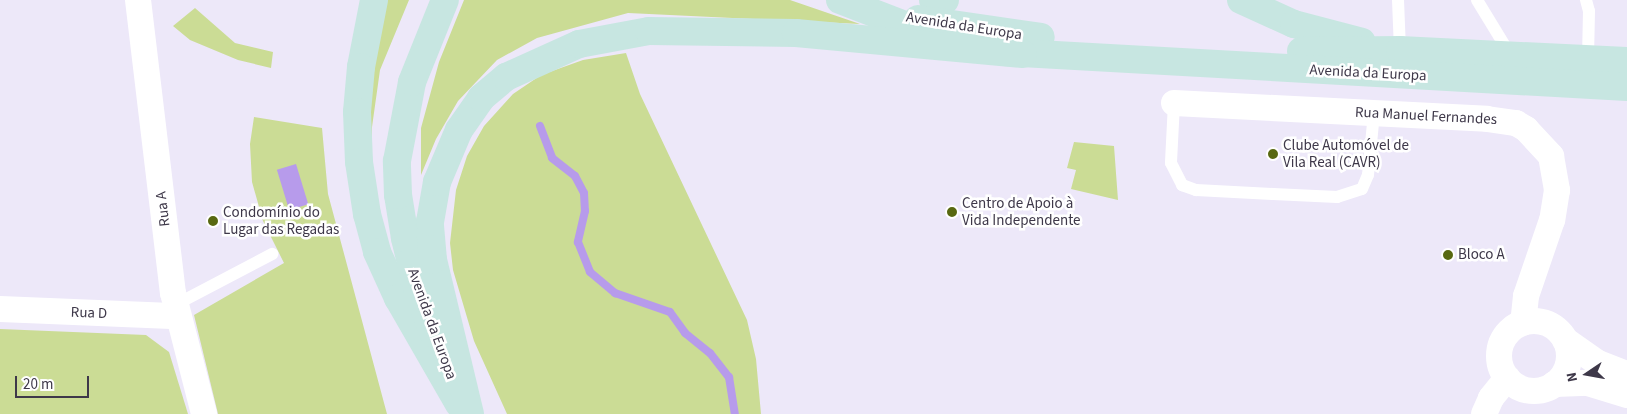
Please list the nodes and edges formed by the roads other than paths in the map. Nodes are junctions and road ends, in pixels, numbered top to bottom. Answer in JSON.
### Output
{"nodes":[{"id":1,"x":138,"y":0,"type":"edge"},
{"id":2,"x":374,"y":0,"type":"edge"},
{"id":3,"x":445,"y":0,"type":"edge"},
{"id":4,"x":933,"y":0,"type":"edge"},
{"id":5,"x":945,"y":0,"type":"edge"},
{"id":6,"x":1241,"y":0,"type":"edge"},
{"id":7,"x":1398,"y":0,"type":"edge"},
{"id":8,"x":1477,"y":0,"type":"edge"},
{"id":9,"x":1586,"y":0,"type":"edge"},
{"id":10,"x":852,"y":4,"type":"edge"},
{"id":11,"x":1400,"y":50,"type":"junction"},
{"id":12,"x":1023,"y":54,"type":"junction"},
{"id":13,"x":1511,"y":56,"type":"junction"},
{"id":14,"x":1588,"y":59,"type":"junction"},
{"id":15,"x":1627,"y":61,"type":"edge"},
{"id":16,"x":1627,"y":86,"type":"edge"},
{"id":17,"x":1174,"y":103,"type":"joint"},
{"id":18,"x":1374,"y":113,"type":"junction"},
{"id":19,"x":272,"y":254,"type":"dead end"},
{"id":20,"x":0,"y":309,"type":"edge"},
{"id":21,"x":177,"y":311,"type":"junction"},
{"id":22,"x":1523,"y":323,"type":"junction"},
{"id":23,"x":1564,"y":340,"type":"junction"},
{"id":24,"x":1627,"y":374,"type":"edge"},
{"id":25,"x":1507,"y":378,"type":"junction"},
{"id":26,"x":1554,"y":384,"type":"junction"},
{"id":27,"x":1627,"y":395,"type":"edge"},
{"id":28,"x":204,"y":414,"type":"edge"},
{"id":29,"x":467,"y":414,"type":"edge"},
{"id":30,"x":1484,"y":414,"type":"edge"}],
"edges":[{"from":1,"to":21,"type":"street","name":"Rua A"},
{"from":2,"to":29,"type":"main road"},
{"from":3,"to":29,"type":"main road","name":"Avenida da Europa"},
{"from":4,"to":5,"type":"main road"},
{"from":6,"to":11,"type":"main road"},
{"from":7,"to":11,"type":"lane"},
{"from":8,"to":13,"type":"lane"},
{"from":9,"to":14,"type":"lane"},
{"from":10,"to":11,"type":"main road","name":"Avenida da Europa"},
{"from":10,"to":12,"type":"main road","name":"Avenida da Europa"},
{"from":11,"to":13,"type":"main road","name":"Avenida da Europa"},
{"from":12,"to":16,"type":"main road","name":"Avenida da Europa"},
{"from":12,"to":29,"type":"main road"},
{"from":13,"to":14,"type":"main road","name":"Avenida da Europa"},
{"from":14,"to":15,"type":"main road","name":"Avenida da Europa"},
{"from":17,"to":18,"type":"street","name":"Rua Manuel Fernandes"},
{"from":17,"to":18,"type":"lane"},
{"from":18,"to":22,"type":"street","name":"Rua Manuel Fernandes"},
{"from":19,"to":21,"type":"lane"},
{"from":20,"to":21,"type":"street","name":"Rua D"},
{"from":21,"to":28,"type":"street","name":"Rua A"},
{"from":22,"to":23,"type":"street"},
{"from":22,"to":25,"type":"street"},
{"from":23,"to":24,"type":"street"},
{"from":23,"to":26,"type":"street"},
{"from":25,"to":26,"type":"street"},
{"from":25,"to":30,"type":"street"},
{"from":26,"to":27,"type":"street"}]}
